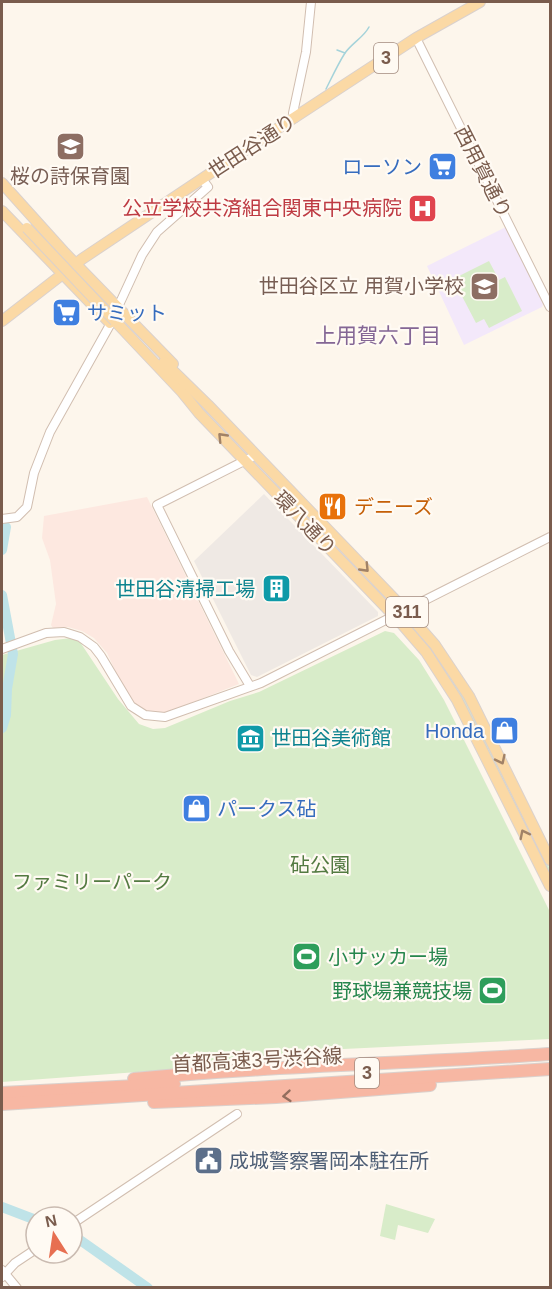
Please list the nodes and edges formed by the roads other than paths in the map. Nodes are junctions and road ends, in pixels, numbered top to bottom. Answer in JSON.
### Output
{"nodes":[{"id":1,"x":311,"y":2,"type":"edge"},
{"id":2,"x":480,"y":2,"type":"edge"},
{"id":3,"x":416,"y":38,"type":"junction"},
{"id":4,"x":295,"y":118,"type":"junction"},
{"id":5,"x":202,"y":179,"type":"junction"},
{"id":6,"x":2,"y":183,"type":"edge"},
{"id":7,"x":2,"y":193,"type":"edge"},
{"id":8,"x":2,"y":201,"type":"edge"},
{"id":9,"x":2,"y":211,"type":"edge"},
{"id":10,"x":30,"y":226,"type":"junction"},
{"id":11,"x":77,"y":264,"type":"junction"},
{"id":12,"x":63,"y":274,"type":"junction"},
{"id":13,"x":550,"y":306,"type":"edge"},
{"id":14,"x":116,"y":317,"type":"junction"},
{"id":15,"x":2,"y":321,"type":"edge"},
{"id":16,"x":204,"y":409,"type":"junction"},
{"id":17,"x":256,"y":455,"type":"junction"},
{"id":18,"x":245,"y":461,"type":"junction"},
{"id":19,"x":2,"y":519,"type":"edge"},
{"id":20,"x":550,"y":537,"type":"edge"},
{"id":21,"x":405,"y":610,"type":"junction"},
{"id":22,"x":394,"y":616,"type":"junction"},
{"id":23,"x":8,"y":647,"type":"edge"},
{"id":24,"x":250,"y":686,"type":"junction"},
{"id":25,"x":550,"y":860,"type":"edge"},
{"id":26,"x":550,"y":886,"type":"edge"},
{"id":27,"x":550,"y":1057,"type":"edge"},
{"id":28,"x":550,"y":1069,"type":"edge"},
{"id":29,"x":550,"y":1076,"type":"edge"},
{"id":30,"x":184,"y":1088,"type":"junction"},
{"id":31,"x":2,"y":1093,"type":"edge"},
{"id":32,"x":7,"y":1104,"type":"edge"},
{"id":33,"x":237,"y":1114,"type":"dead end"},
{"id":34,"x":84,"y":1216,"type":"edge"},
{"id":35,"x":24,"y":1257,"type":"edge"},
{"id":36,"x":3,"y":1273,"type":"edge"},
{"id":37,"x":17,"y":1287,"type":"edge"}],
"edges":[{"from":1,"to":4,"type":"street"},
{"from":2,"to":3,"type":"main road","name":"世田谷通り","number":"3"},
{"from":3,"to":4,"type":"main road","name":"世田谷通り","number":"3"},
{"from":3,"to":13,"type":"street","name":"西用賀通り"},
{"from":4,"to":5,"type":"main road","name":"世田谷通り","number":"3"},
{"from":5,"to":11,"type":"main road","name":"世田谷通り","number":"3"},
{"from":5,"to":14,"type":"street"},
{"from":6,"to":11,"type":"main road"},
{"from":7,"to":10,"type":"main road","name":"環八通り","number":"311"},
{"from":8,"to":10,"type":"main road","name":"環八通り","number":"311"},
{"from":9,"to":12,"type":"main road"},
{"from":10,"to":14,"type":"main road","name":"環八通り","number":"311"},
{"from":11,"to":12,"type":"main road","name":"世田谷通り","number":"3"},
{"from":11,"to":14,"type":"main road"},
{"from":12,"to":14,"type":"main road"},
{"from":12,"to":15,"type":"main road","name":"世田谷通り","number":"3"},
{"from":14,"to":16,"type":"main road","name":"環八通り","number":"311"},
{"from":14,"to":19,"type":"street"},
{"from":16,"to":17,"type":"main road","name":"環八通り","number":"311"},
{"from":18,"to":16,"type":"main road","name":"環八通り","number":"311","one_way":true},
{"from":17,"to":18,"type":"street"},
{"from":17,"to":21,"type":"main road","name":"環八通り","number":"311","one_way":true},
{"from":18,"to":22,"type":"main road","name":"環八通り","number":"311"},
{"from":18,"to":24,"type":"street"},
{"from":20,"to":21,"type":"street"},
{"from":21,"to":22,"type":"street"},
{"from":21,"to":25,"type":"main road","name":"環八通り","number":"311","one_way":true},
{"from":22,"to":24,"type":"street"},
{"from":26,"to":22,"type":"main road","name":"環八通り","number":"311","one_way":true},
{"from":23,"to":24,"type":"street"},
{"from":27,"to":30,"type":"highway","name":"首都高速3号渋谷線","number":"3"},
{"from":27,"to":30,"type":"highway"},
{"from":28,"to":30,"type":"highway","name":"首都高速3号渋谷線","number":"3"},
{"from":29,"to":30,"type":"highway","one_way":true},
{"from":30,"to":31,"type":"highway"},
{"from":30,"to":32,"type":"highway"},
{"from":33,"to":34,"type":"street"},
{"from":35,"to":36,"type":"street"},
{"from":36,"to":37,"type":"street"}]}
